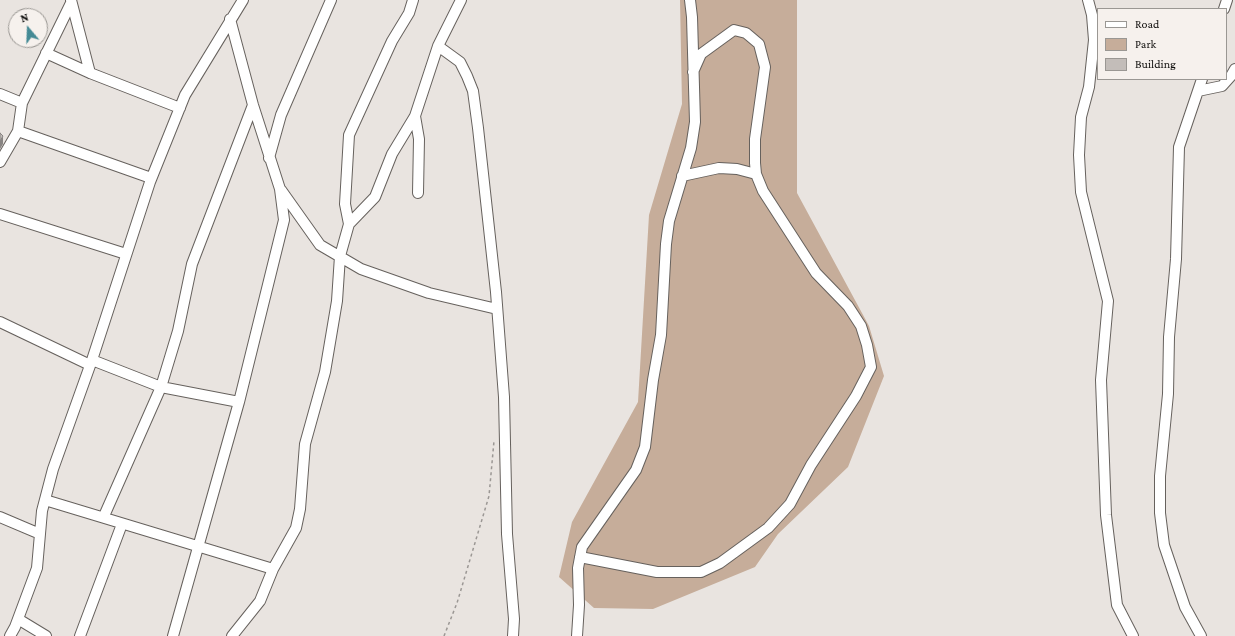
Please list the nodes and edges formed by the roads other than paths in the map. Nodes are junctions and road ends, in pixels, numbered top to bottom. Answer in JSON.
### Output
{"nodes":[{"id":1,"x":243,"y":0,"type":"edge"},
{"id":2,"x":331,"y":0,"type":"edge"},
{"id":3,"x":413,"y":0,"type":"edge"},
{"id":4,"x":461,"y":0,"type":"edge"},
{"id":5,"x":690,"y":0,"type":"edge"},
{"id":6,"x":1088,"y":0,"type":"edge"},
{"id":7,"x":71,"y":1,"type":"edge"},
{"id":8,"x":230,"y":19,"type":"junction"},
{"id":9,"x":438,"y":46,"type":"junction"},
{"id":10,"x":46,"y":52,"type":"junction"},
{"id":11,"x":1235,"y":69,"type":"edge"},
{"id":12,"x":693,"y":72,"type":"junction"},
{"id":13,"x":90,"y":73,"type":"junction"},
{"id":14,"x":1202,"y":80,"type":"edge"},
{"id":15,"x":1198,"y":91,"type":"junction"},
{"id":16,"x":0,"y":94,"type":"edge"},
{"id":17,"x":22,"y":103,"type":"junction"},
{"id":18,"x":253,"y":105,"type":"junction"},
{"id":19,"x":180,"y":108,"type":"junction"},
{"id":20,"x":415,"y":116,"type":"junction"},
{"id":21,"x":18,"y":131,"type":"junction"},
{"id":22,"x":269,"y":158,"type":"junction"},
{"id":23,"x":0,"y":162,"type":"edge"},
{"id":24,"x":756,"y":174,"type":"junction"},
{"id":25,"x":682,"y":176,"type":"junction"},
{"id":26,"x":151,"y":178,"type":"junction"},
{"id":27,"x":280,"y":189,"type":"junction"},
{"id":28,"x":418,"y":193,"type":"dead end"},
{"id":29,"x":0,"y":214,"type":"edge"},
{"id":30,"x":349,"y":224,"type":"junction"},
{"id":31,"x":126,"y":254,"type":"junction"},
{"id":32,"x":340,"y":256,"type":"junction"},
{"id":33,"x":497,"y":309,"type":"junction"},
{"id":34,"x":0,"y":322,"type":"edge"},
{"id":35,"x":91,"y":363,"type":"junction"},
{"id":36,"x":161,"y":387,"type":"junction"},
{"id":37,"x":239,"y":402,"type":"junction"},
{"id":38,"x":45,"y":500,"type":"junction"},
{"id":39,"x":104,"y":516,"type":"junction"},
{"id":40,"x":0,"y":517,"type":"edge"},
{"id":41,"x":122,"y":524,"type":"junction"},
{"id":42,"x":40,"y":534,"type":"junction"},
{"id":43,"x":198,"y":546,"type":"junction"},
{"id":44,"x":580,"y":558,"type":"junction"},
{"id":45,"x":274,"y":569,"type":"junction"},
{"id":46,"x":18,"y":619,"type":"junction"},
{"id":47,"x":0,"y":634,"type":"edge"},
{"id":48,"x":3,"y":636,"type":"edge"},
{"id":49,"x":10,"y":636,"type":"edge"},
{"id":50,"x":46,"y":636,"type":"edge"},
{"id":51,"x":80,"y":636,"type":"edge"},
{"id":52,"x":173,"y":636,"type":"edge"},
{"id":53,"x":232,"y":636,"type":"edge"},
{"id":54,"x":513,"y":636,"type":"edge"},
{"id":55,"x":577,"y":636,"type":"edge"},
{"id":56,"x":1133,"y":636,"type":"edge"},
{"id":57,"x":1201,"y":636,"type":"edge"}],
"edges":[{"from":1,"to":8,"type":"street"},
{"from":2,"to":22,"type":"street"},
{"from":3,"to":30,"type":"street"},
{"from":4,"to":9,"type":"street"},
{"from":5,"to":12,"type":"street"},
{"from":6,"to":56,"type":"street"},
{"from":7,"to":10,"type":"street"},
{"from":7,"to":13,"type":"street"},
{"from":8,"to":18,"type":"street"},
{"from":8,"to":19,"type":"street"},
{"from":9,"to":20,"type":"street"},
{"from":9,"to":33,"type":"street"},
{"from":10,"to":13,"type":"street"},
{"from":10,"to":17,"type":"street"},
{"from":11,"to":15,"type":"street"},
{"from":12,"to":24,"type":"street"},
{"from":12,"to":25,"type":"street"},
{"from":13,"to":19,"type":"street"},
{"from":14,"to":15,"type":"street"},
{"from":15,"to":57,"type":"street"},
{"from":16,"to":17,"type":"street"},
{"from":17,"to":21,"type":"street"},
{"from":18,"to":22,"type":"street"},
{"from":18,"to":36,"type":"street"},
{"from":19,"to":26,"type":"street"},
{"from":20,"to":28,"type":"street"},
{"from":20,"to":30,"type":"street"},
{"from":21,"to":23,"type":"street"},
{"from":21,"to":26,"type":"street"},
{"from":22,"to":27,"type":"street"},
{"from":24,"to":25,"type":"street"},
{"from":24,"to":44,"type":"street"},
{"from":25,"to":44,"type":"street"},
{"from":26,"to":31,"type":"street"},
{"from":27,"to":32,"type":"street"},
{"from":27,"to":37,"type":"street"},
{"from":29,"to":31,"type":"street"},
{"from":30,"to":32,"type":"street"},
{"from":31,"to":35,"type":"street"},
{"from":32,"to":33,"type":"street"},
{"from":32,"to":45,"type":"street"},
{"from":33,"to":54,"type":"street"},
{"from":34,"to":35,"type":"street"},
{"from":35,"to":36,"type":"street"},
{"from":35,"to":38,"type":"street"},
{"from":36,"to":37,"type":"street"},
{"from":36,"to":39,"type":"street"},
{"from":37,"to":43,"type":"street"},
{"from":38,"to":39,"type":"street"},
{"from":38,"to":42,"type":"street"},
{"from":39,"to":41,"type":"street"},
{"from":40,"to":42,"type":"street"},
{"from":41,"to":43,"type":"street"},
{"from":41,"to":51,"type":"street"},
{"from":42,"to":46,"type":"street"},
{"from":43,"to":45,"type":"street"},
{"from":43,"to":52,"type":"street"},
{"from":44,"to":55,"type":"street"},
{"from":45,"to":53,"type":"street"},
{"from":46,"to":49,"type":"street"},
{"from":46,"to":50,"type":"street"},
{"from":47,"to":48,"type":"street"}]}
